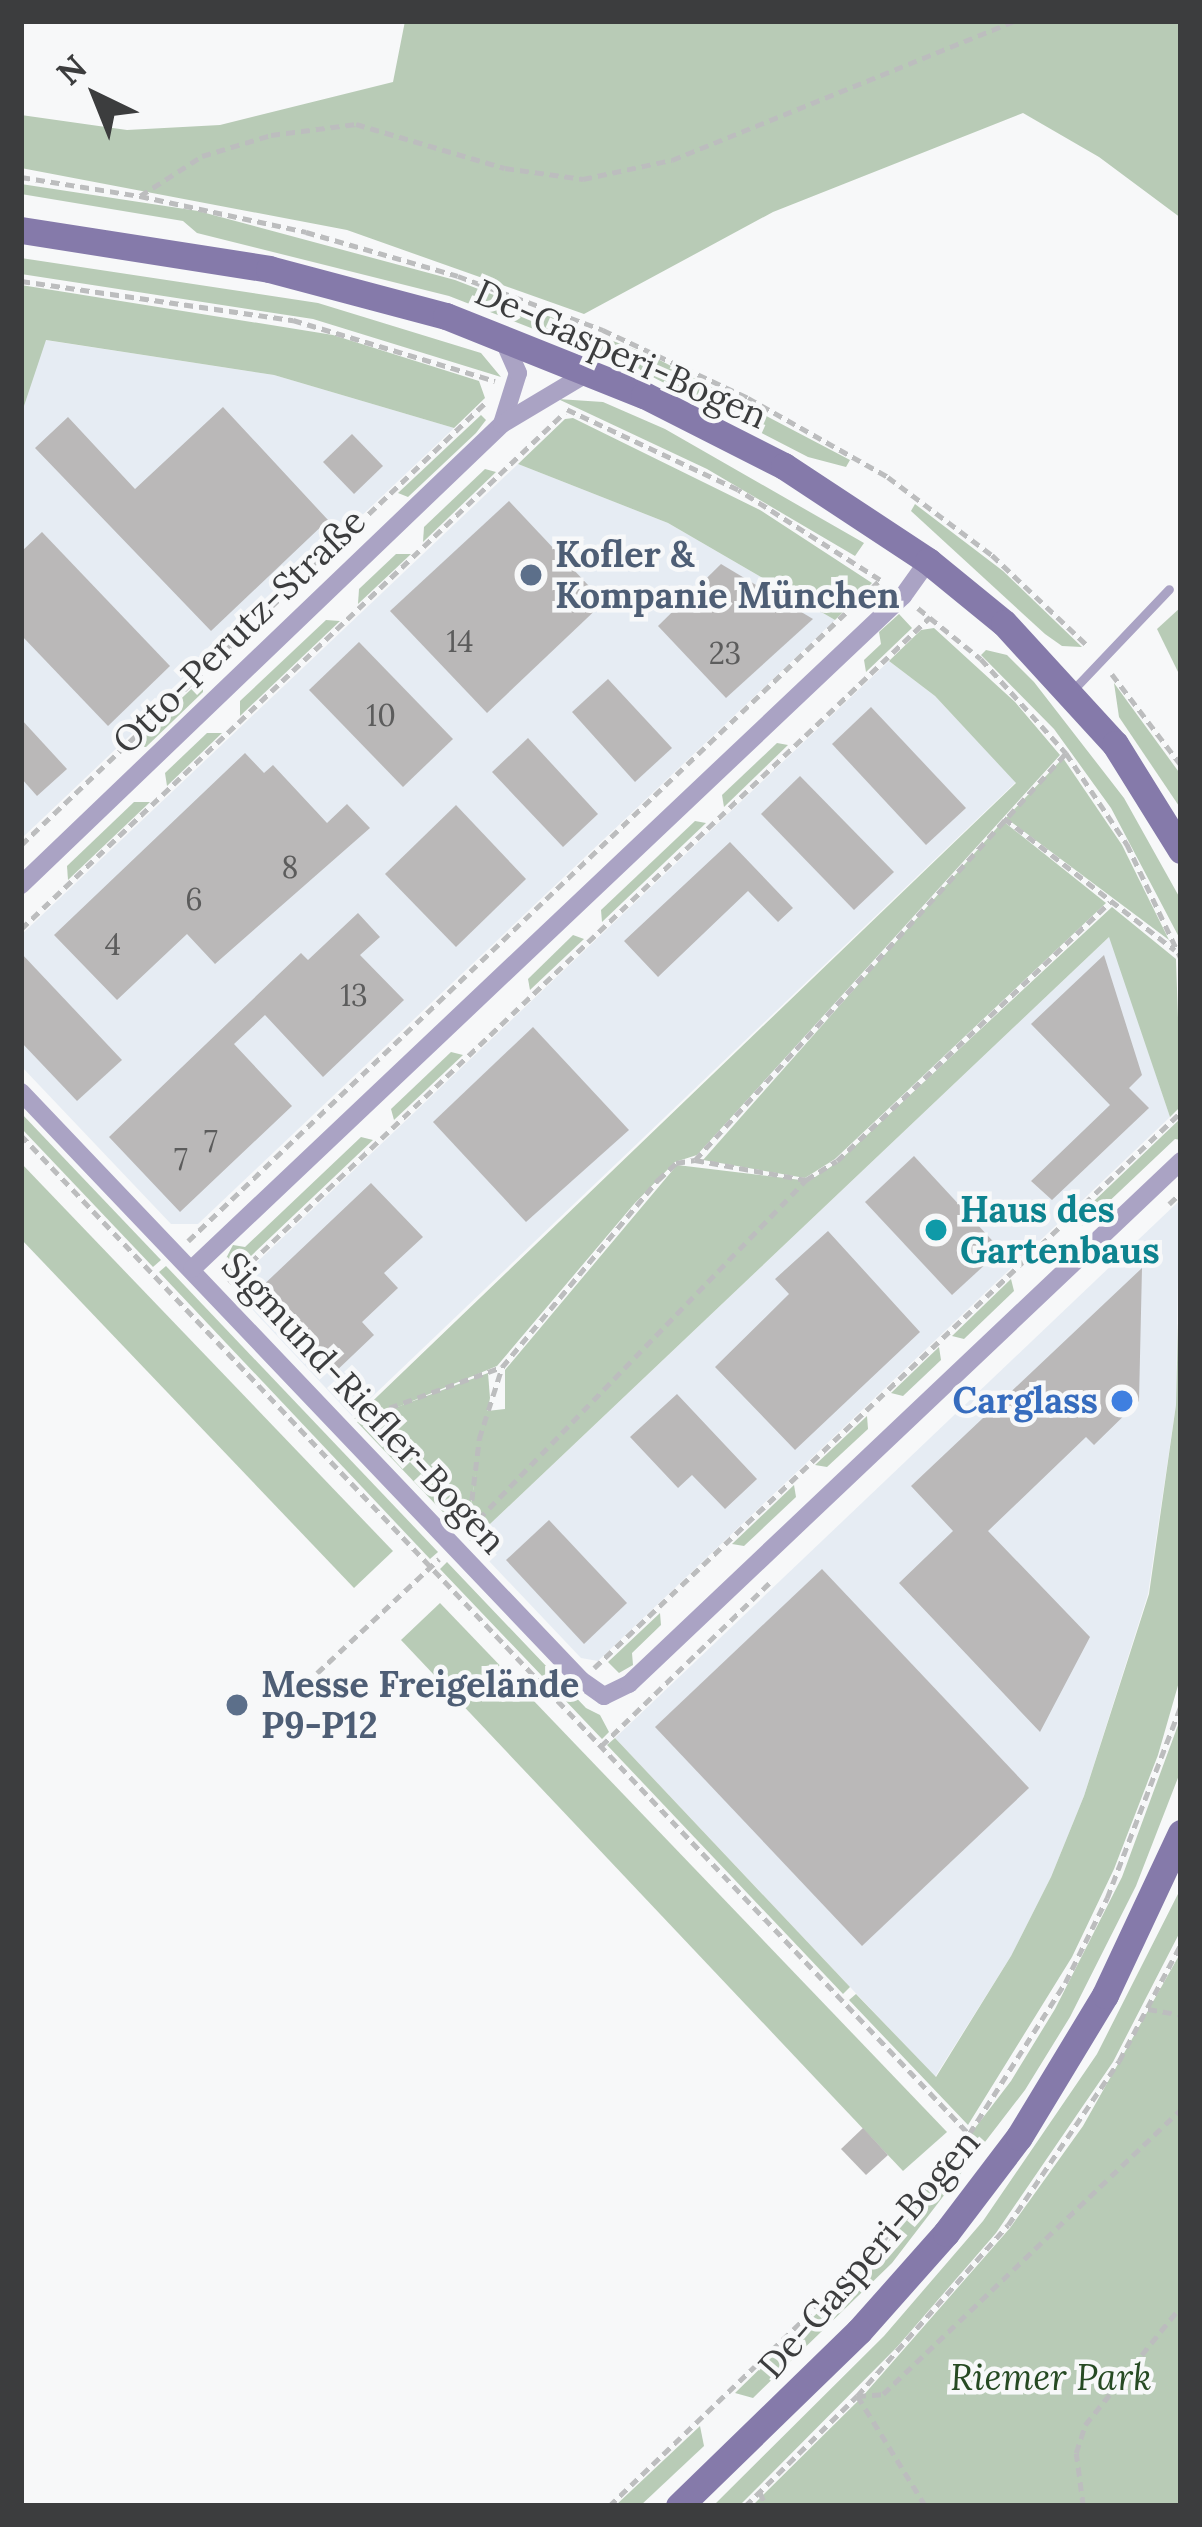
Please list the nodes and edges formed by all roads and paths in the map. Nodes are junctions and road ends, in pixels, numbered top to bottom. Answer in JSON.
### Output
{"nodes":[{"id":1,"x":1015,"y":21,"type":"edge"},
{"id":2,"x":140,"y":196,"type":"dead end"},
{"id":3,"x":21,"y":230,"type":"edge"},
{"id":4,"x":21,"y":281,"type":"edge"},
{"id":5,"x":502,"y":337,"type":"junction"},
{"id":6,"x":591,"y":371,"type":"junction"},
{"id":7,"x":548,"y":402,"type":"dead end"},
{"id":8,"x":568,"y":410,"type":"junction"},
{"id":9,"x":502,"y":424,"type":"junction"},
{"id":10,"x":928,"y":561,"type":"junction"},
{"id":11,"x":1169,"y":589,"type":"dead end"},
{"id":12,"x":913,"y":604,"type":"dead end"},
{"id":13,"x":930,"y":617,"type":"junction"},
{"id":14,"x":1071,"y":692,"type":"junction"},
{"id":15,"x":1066,"y":753,"type":"junction"},
{"id":16,"x":1004,"y":818,"type":"junction"},
{"id":17,"x":21,"y":844,"type":"edge"},
{"id":18,"x":1181,"y":850,"type":"edge"},
{"id":19,"x":21,"y":884,"type":"edge"},
{"id":20,"x":1110,"y":902,"type":"junction"},
{"id":21,"x":21,"y":928,"type":"edge"},
{"id":22,"x":1180,"y":955,"type":"edge"},
{"id":23,"x":21,"y":1092,"type":"edge"},
{"id":24,"x":1181,"y":1112,"type":"edge"},
{"id":25,"x":21,"y":1135,"type":"edge"},
{"id":26,"x":695,"y":1160,"type":"junction"},
{"id":27,"x":1181,"y":1161,"type":"edge"},
{"id":28,"x":806,"y":1180,"type":"junction"},
{"id":29,"x":175,"y":1253,"type":"junction"},
{"id":30,"x":192,"y":1269,"type":"junction"},
{"id":31,"x":216,"y":1295,"type":"junction"},
{"id":32,"x":502,"y":1367,"type":"junction"},
{"id":33,"x":338,"y":1424,"type":"junction"},
{"id":34,"x":468,"y":1530,"type":"junction"},
{"id":35,"x":454,"y":1545,"type":"junction"},
{"id":36,"x":430,"y":1568,"type":"junction"},
{"id":37,"x":317,"y":1673,"type":"dead end"},
{"id":38,"x":581,"y":1680,"type":"junction"},
{"id":39,"x":1181,"y":1705,"type":"edge"},
{"id":40,"x":622,"y":1723,"type":"dead end"},
{"id":41,"x":601,"y":1746,"type":"junction"},
{"id":42,"x":1181,"y":1833,"type":"edge"},
{"id":43,"x":1181,"y":1944,"type":"edge"},
{"id":44,"x":1148,"y":2009,"type":"junction"},
{"id":45,"x":1181,"y":2015,"type":"edge"},
{"id":46,"x":1181,"y":2109,"type":"edge"},
{"id":47,"x":970,"y":2134,"type":"junction"},
{"id":48,"x":1181,"y":2306,"type":"edge"},
{"id":49,"x":857,"y":2396,"type":"junction"},
{"id":50,"x":760,"y":2492,"type":"junction"},
{"id":51,"x":609,"y":2506,"type":"edge"},
{"id":52,"x":679,"y":2506,"type":"edge"},
{"id":53,"x":745,"y":2506,"type":"edge"},
{"id":54,"x":766,"y":2506,"type":"edge"},
{"id":55,"x":925,"y":2506,"type":"edge"},
{"id":56,"x":1083,"y":2506,"type":"edge"}],
"edges":[{"from":1,"to":2,"type":"path"},
{"from":3,"to":5,"type":"main road","name":"De-Gasperi-Bogen"},
{"from":4,"to":17,"type":"path"},
{"from":5,"to":6,"type":"main road","name":"De-Gasperi-Bogen"},
{"from":5,"to":9,"type":"street"},
{"from":6,"to":9,"type":"street","name":"Otto-Perutz-Straße"},
{"from":6,"to":10,"type":"main road","name":"De-Gasperi-Bogen"},
{"from":7,"to":8,"type":"path"},
{"from":8,"to":21,"type":"path"},
{"from":8,"to":29,"type":"path"},
{"from":9,"to":19,"type":"street","name":"Otto-Perutz-Straße"},
{"from":10,"to":14,"type":"main road","name":"De-Gasperi-Bogen"},
{"from":10,"to":30,"type":"street","name":"Sigmund-Riefler-Bogen"},
{"from":11,"to":14,"type":"lane"},
{"from":12,"to":13,"type":"path"},
{"from":13,"to":15,"type":"path"},
{"from":13,"to":31,"type":"path"},
{"from":14,"to":18,"type":"main road","name":"De-Gasperi-Bogen"},
{"from":15,"to":16,"type":"path"},
{"from":15,"to":22,"type":"path"},
{"from":16,"to":20,"type":"path"},
{"from":16,"to":26,"type":"path"},
{"from":20,"to":22,"type":"path"},
{"from":20,"to":28,"type":"path"},
{"from":23,"to":29,"type":"street"},
{"from":24,"to":38,"type":"path"},
{"from":25,"to":36,"type":"path"},
{"from":26,"to":28,"type":"path"},
{"from":26,"to":32,"type":"path"},
{"from":27,"to":38,"type":"street"},
{"from":28,"to":34,"type":"path"},
{"from":29,"to":30,"type":"street"},
{"from":30,"to":31,"type":"street","name":"Sigmund-Riefler-Bogen"},
{"from":31,"to":33,"type":"street","name":"Sigmund-Riefler-Bogen"},
{"from":32,"to":33,"type":"path"},
{"from":32,"to":34,"type":"path"},
{"from":33,"to":35,"type":"street","name":"Sigmund-Riefler-Bogen"},
{"from":34,"to":35,"type":"path"},
{"from":35,"to":36,"type":"path"},
{"from":35,"to":38,"type":"street","name":"Sigmund-Riefler-Bogen"},
{"from":36,"to":37,"type":"path"},
{"from":36,"to":41,"type":"path"},
{"from":39,"to":47,"type":"path"},
{"from":40,"to":41,"type":"path"},
{"from":41,"to":47,"type":"path"},
{"from":42,"to":52,"type":"main road","name":"De-Gasperi-Bogen"},
{"from":43,"to":44,"type":"path"},
{"from":44,"to":45,"type":"path"},
{"from":44,"to":49,"type":"path"},
{"from":46,"to":49,"type":"path"},
{"from":47,"to":51,"type":"path"},
{"from":48,"to":56,"type":"path"},
{"from":49,"to":50,"type":"path"},
{"from":49,"to":55,"type":"path"},
{"from":50,"to":53,"type":"path"},
{"from":50,"to":54,"type":"path"}]}
